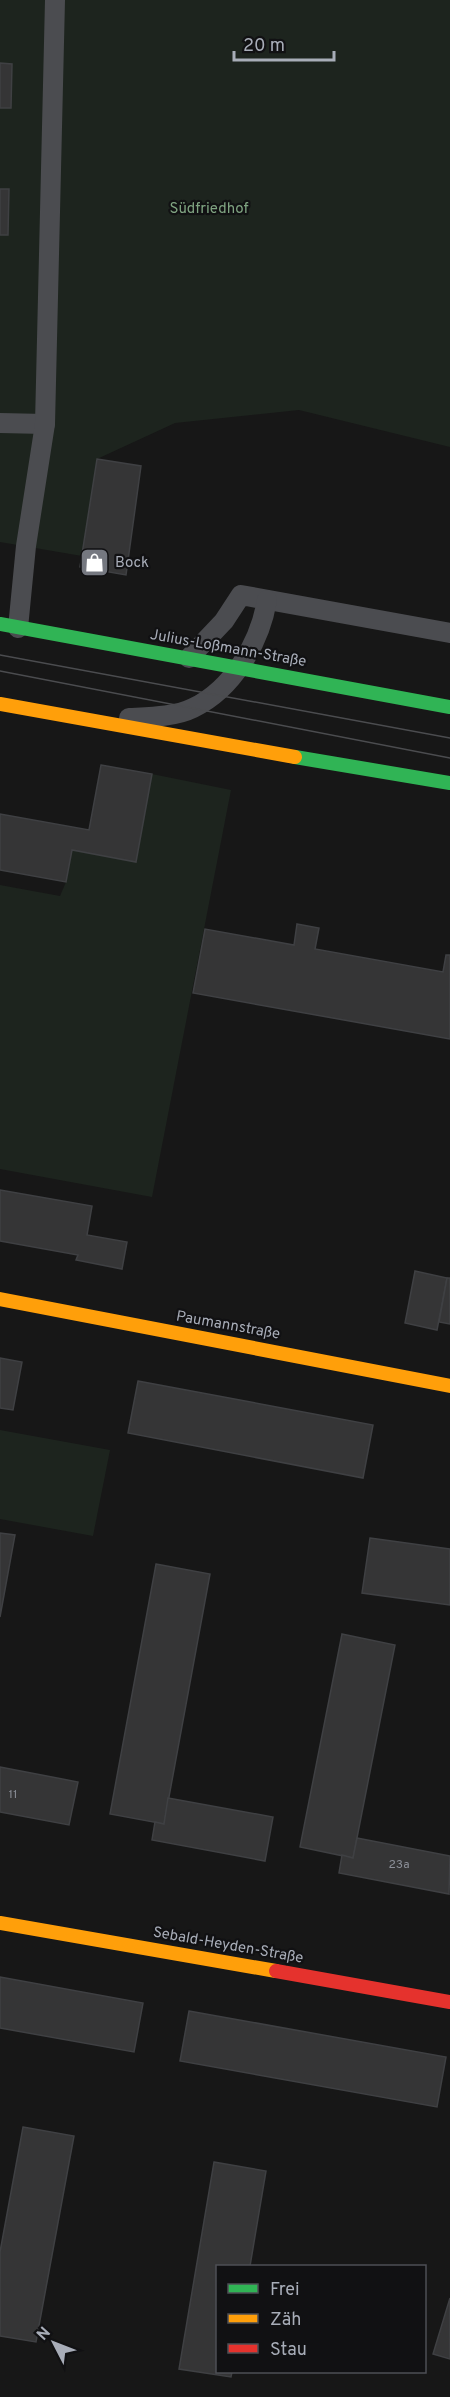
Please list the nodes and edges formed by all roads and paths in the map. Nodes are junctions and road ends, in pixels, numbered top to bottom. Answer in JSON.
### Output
{"nodes":[{"id":1,"x":55,"y":0,"type":"edge"},
{"id":2,"x":0,"y":423,"type":"edge"},
{"id":3,"x":45,"y":424,"type":"junction"},
{"id":4,"x":267,"y":600,"type":"junction"},
{"id":5,"x":9,"y":626,"type":"edge"},
{"id":6,"x":450,"y":633,"type":"edge"},
{"id":7,"x":189,"y":658,"type":"junction"},
{"id":8,"x":240,"y":668,"type":"junction"},
{"id":9,"x":0,"y":704,"type":"edge"},
{"id":10,"x":450,"y":707,"type":"edge"},
{"id":11,"x":93,"y":721,"type":"junction"},
{"id":12,"x":450,"y":783,"type":"edge"},
{"id":13,"x":0,"y":1299,"type":"edge"},
{"id":14,"x":450,"y":1386,"type":"edge"},
{"id":15,"x":0,"y":1923,"type":"edge"},
{"id":16,"x":450,"y":2002,"type":"edge"}],
"edges":[{"from":1,"to":3,"type":"lane"},
{"from":2,"to":3,"type":"lane"},
{"from":3,"to":5,"type":"lane"},
{"from":4,"to":6,"type":"lane"},
{"from":4,"to":7,"type":"lane"},
{"from":4,"to":8,"type":"lane"},
{"from":5,"to":7,"type":"street","name":"Julius-Loßmann-Straße"},
{"from":7,"to":8,"type":"street","name":"Julius-Loßmann-Straße"},
{"from":8,"to":10,"type":"street","name":"Julius-Loßmann-Straße"},
{"from":8,"to":11,"type":"lane"},
{"from":9,"to":11,"type":"street"},
{"from":11,"to":12,"type":"street"},
{"from":13,"to":14,"type":"street","name":"Paumannstraße"},
{"from":15,"to":16,"type":"street","name":"Sebald-Heyden-Straße"}]}
